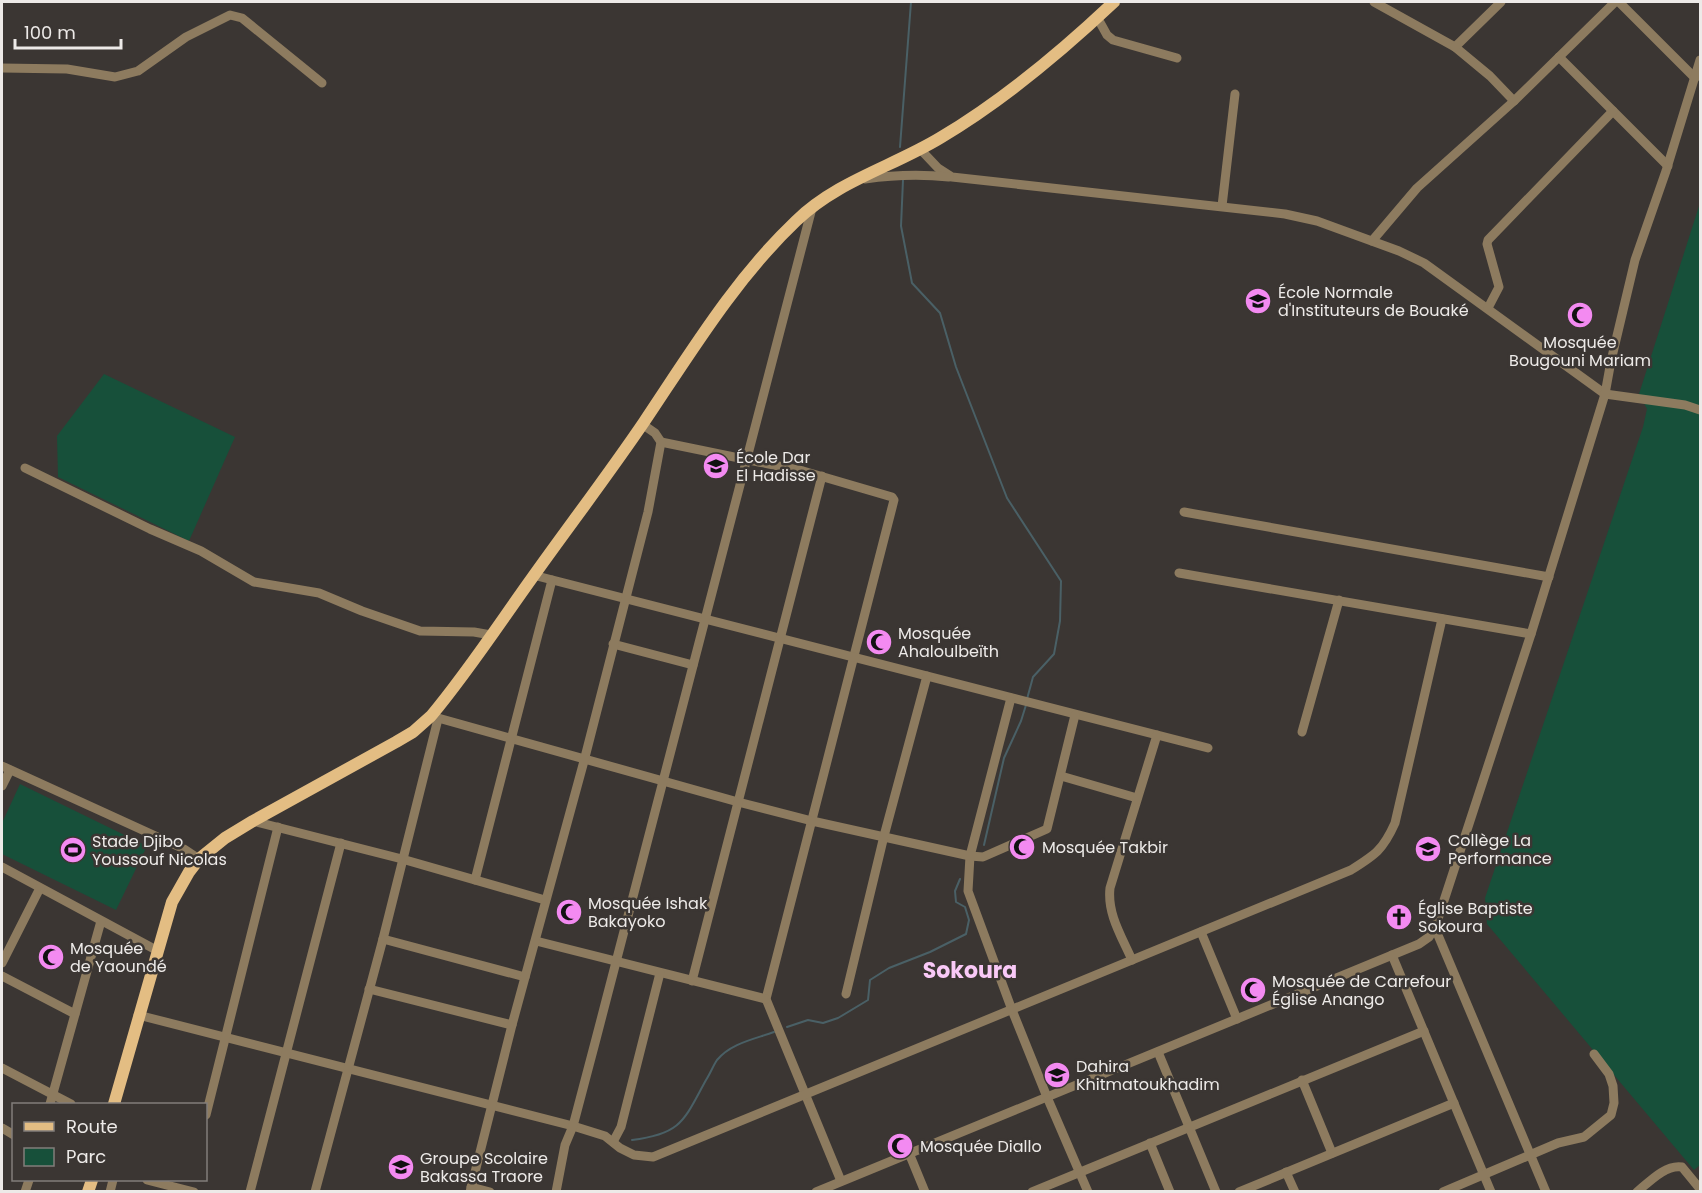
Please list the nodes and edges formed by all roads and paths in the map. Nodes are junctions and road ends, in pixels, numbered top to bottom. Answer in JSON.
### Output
{"nodes":[{"id":1,"x":1114,"y":2,"type":"edge"},
{"id":2,"x":1501,"y":2,"type":"edge"},
{"id":3,"x":1617,"y":2,"type":"edge"},
{"id":4,"x":1381,"y":3,"type":"edge"},
{"id":5,"x":1097,"y":17,"type":"junction"},
{"id":6,"x":1455,"y":47,"type":"junction"},
{"id":7,"x":1559,"y":57,"type":"junction"},
{"id":8,"x":1177,"y":58,"type":"dead end"},
{"id":9,"x":1701,"y":60,"type":"edge"},
{"id":10,"x":2,"y":68,"type":"edge"},
{"id":11,"x":1695,"y":78,"type":"junction"},
{"id":12,"x":322,"y":83,"type":"dead end"},
{"id":13,"x":1235,"y":94,"type":"dead end"},
{"id":14,"x":1514,"y":101,"type":"junction"},
{"id":15,"x":1613,"y":111,"type":"junction"},
{"id":16,"x":920,"y":148,"type":"junction"},
{"id":17,"x":1668,"y":166,"type":"junction"},
{"id":18,"x":952,"y":177,"type":"junction"},
{"id":19,"x":851,"y":181,"type":"junction"},
{"id":20,"x":813,"y":206,"type":"junction"},
{"id":21,"x":1222,"y":206,"type":"junction"},
{"id":22,"x":1372,"y":241,"type":"junction"},
{"id":23,"x":1488,"y":308,"type":"junction"},
{"id":24,"x":1605,"y":394,"type":"junction"},
{"id":25,"x":1701,"y":410,"type":"edge"},
{"id":26,"x":642,"y":424,"type":"junction"},
{"id":27,"x":661,"y":442,"type":"junction"},
{"id":28,"x":746,"y":459,"type":"junction"},
{"id":29,"x":25,"y":468,"type":"dead end"},
{"id":30,"x":822,"y":476,"type":"junction"},
{"id":31,"x":1184,"y":512,"type":"dead end"},
{"id":32,"x":1179,"y":573,"type":"dead end"},
{"id":33,"x":533,"y":575,"type":"junction"},
{"id":34,"x":1549,"y":577,"type":"junction"},
{"id":35,"x":552,"y":580,"type":"junction"},
{"id":36,"x":625,"y":599,"type":"junction"},
{"id":37,"x":1339,"y":600,"type":"junction"},
{"id":38,"x":1442,"y":618,"type":"junction"},
{"id":39,"x":705,"y":619,"type":"junction"},
{"id":40,"x":1531,"y":634,"type":"junction"},
{"id":41,"x":491,"y":635,"type":"junction"},
{"id":42,"x":781,"y":639,"type":"junction"},
{"id":43,"x":613,"y":644,"type":"junction"},
{"id":44,"x":854,"y":658,"type":"junction"},
{"id":45,"x":693,"y":664,"type":"junction"},
{"id":46,"x":927,"y":676,"type":"junction"},
{"id":47,"x":1011,"y":698,"type":"junction"},
{"id":48,"x":1075,"y":715,"type":"junction"},
{"id":49,"x":435,"y":718,"type":"junction"},
{"id":50,"x":1302,"y":732,"type":"dead end"},
{"id":51,"x":1157,"y":735,"type":"junction"},
{"id":52,"x":511,"y":740,"type":"junction"},
{"id":53,"x":1208,"y":748,"type":"dead end"},
{"id":54,"x":584,"y":760,"type":"junction"},
{"id":55,"x":6,"y":768,"type":"edge"},
{"id":56,"x":1061,"y":776,"type":"junction"},
{"id":57,"x":663,"y":782,"type":"junction"},
{"id":58,"x":2,"y":786,"type":"edge"},
{"id":59,"x":1137,"y":798,"type":"junction"},
{"id":60,"x":738,"y":802,"type":"junction"},
{"id":61,"x":254,"y":820,"type":"junction"},
{"id":62,"x":812,"y":821,"type":"junction"},
{"id":63,"x":278,"y":827,"type":"junction"},
{"id":64,"x":884,"y":836,"type":"junction"},
{"id":65,"x":341,"y":843,"type":"junction"},
{"id":66,"x":970,"y":855,"type":"junction"},
{"id":67,"x":199,"y":859,"type":"junction"},
{"id":68,"x":402,"y":859,"type":"junction"},
{"id":69,"x":2,"y":867,"type":"edge"},
{"id":70,"x":475,"y":880,"type":"junction"},
{"id":71,"x":40,"y":888,"type":"junction"},
{"id":72,"x":545,"y":900,"type":"junction"},
{"id":73,"x":101,"y":921,"type":"junction"},
{"id":74,"x":1435,"y":928,"type":"junction"},
{"id":75,"x":1201,"y":932,"type":"junction"},
{"id":76,"x":383,"y":939,"type":"junction"},
{"id":77,"x":536,"y":941,"type":"junction"},
{"id":78,"x":158,"y":951,"type":"junction"},
{"id":79,"x":1392,"y":955,"type":"junction"},
{"id":80,"x":1132,"y":960,"type":"junction"},
{"id":81,"x":616,"y":962,"type":"junction"},
{"id":82,"x":2,"y":963,"type":"edge"},
{"id":83,"x":660,"y":973,"type":"junction"},
{"id":84,"x":2,"y":976,"type":"edge"},
{"id":85,"x":525,"y":977,"type":"junction"},
{"id":86,"x":692,"y":981,"type":"junction"},
{"id":87,"x":369,"y":989,"type":"junction"},
{"id":88,"x":846,"y":994,"type":"dead end"},
{"id":89,"x":766,"y":999,"type":"junction"},
{"id":90,"x":1012,"y":1010,"type":"junction"},
{"id":91,"x":75,"y":1014,"type":"junction"},
{"id":92,"x":138,"y":1015,"type":"junction"},
{"id":93,"x":1237,"y":1019,"type":"junction"},
{"id":94,"x":512,"y":1025,"type":"junction"},
{"id":95,"x":1424,"y":1030,"type":"junction"},
{"id":96,"x":226,"y":1036,"type":"junction"},
{"id":97,"x":286,"y":1052,"type":"junction"},
{"id":98,"x":1158,"y":1052,"type":"junction"},
{"id":99,"x":1594,"y":1054,"type":"dead end"},
{"id":100,"x":2,"y":1068,"type":"edge"},
{"id":101,"x":347,"y":1068,"type":"junction"},
{"id":102,"x":1302,"y":1080,"type":"junction"},
{"id":103,"x":806,"y":1095,"type":"junction"},
{"id":104,"x":1047,"y":1097,"type":"junction"},
{"id":105,"x":51,"y":1100,"type":"edge"},
{"id":106,"x":66,"y":1103,"type":"edge"},
{"id":107,"x":114,"y":1103,"type":"edge"},
{"id":108,"x":1454,"y":1103,"type":"junction"},
{"id":109,"x":493,"y":1105,"type":"junction"},
{"id":110,"x":207,"y":1111,"type":"edge"},
{"id":111,"x":573,"y":1125,"type":"junction"},
{"id":112,"x":1189,"y":1127,"type":"junction"},
{"id":113,"x":613,"y":1142,"type":"junction"},
{"id":114,"x":1150,"y":1143,"type":"junction"},
{"id":115,"x":909,"y":1153,"type":"junction"},
{"id":116,"x":1332,"y":1153,"type":"junction"},
{"id":117,"x":1531,"y":1155,"type":"junction"},
{"id":118,"x":1079,"y":1172,"type":"junction"},
{"id":119,"x":1286,"y":1172,"type":"junction"},
{"id":120,"x":1484,"y":1175,"type":"junction"},
{"id":121,"x":158,"y":1181,"type":"edge"},
{"id":122,"x":841,"y":1181,"type":"junction"},
{"id":123,"x":190,"y":1187,"type":"edge"},
{"id":124,"x":471,"y":1189,"type":"edge"},
{"id":125,"x":1701,"y":1189,"type":"edge"},
{"id":126,"x":250,"y":1191,"type":"edge"},
{"id":127,"x":315,"y":1191,"type":"edge"},
{"id":128,"x":490,"y":1191,"type":"edge"},
{"id":129,"x":556,"y":1191,"type":"edge"},
{"id":130,"x":816,"y":1191,"type":"edge"},
{"id":131,"x":925,"y":1191,"type":"edge"},
{"id":132,"x":1032,"y":1191,"type":"edge"},
{"id":133,"x":1088,"y":1191,"type":"edge"},
{"id":134,"x":1170,"y":1191,"type":"edge"},
{"id":135,"x":1216,"y":1191,"type":"edge"},
{"id":136,"x":1239,"y":1191,"type":"edge"},
{"id":137,"x":1295,"y":1191,"type":"edge"},
{"id":138,"x":1443,"y":1191,"type":"edge"},
{"id":139,"x":1491,"y":1191,"type":"edge"},
{"id":140,"x":1546,"y":1191,"type":"edge"},
{"id":141,"x":1636,"y":1191,"type":"edge"}],
"edges":[{"from":1,"to":5,"type":"main road"},
{"from":2,"to":6,"type":"street"},
{"from":3,"to":7,"type":"street"},
{"from":3,"to":11,"type":"street"},
{"from":4,"to":6,"type":"street"},
{"from":5,"to":8,"type":"street"},
{"from":5,"to":16,"type":"main road"},
{"from":6,"to":14,"type":"street"},
{"from":7,"to":14,"type":"street"},
{"from":7,"to":15,"type":"street"},
{"from":9,"to":11,"type":"street"},
{"from":10,"to":12,"type":"street"},
{"from":11,"to":17,"type":"street"},
{"from":13,"to":21,"type":"street"},
{"from":14,"to":22,"type":"street"},
{"from":15,"to":17,"type":"street"},
{"from":15,"to":23,"type":"street"},
{"from":16,"to":18,"type":"street"},
{"from":16,"to":19,"type":"main road"},
{"from":17,"to":24,"type":"street"},
{"from":18,"to":19,"type":"street"},
{"from":18,"to":21,"type":"street"},
{"from":19,"to":20,"type":"main road"},
{"from":20,"to":26,"type":"main road"},
{"from":20,"to":28,"type":"street"},
{"from":21,"to":22,"type":"street"},
{"from":22,"to":23,"type":"street"},
{"from":23,"to":24,"type":"street"},
{"from":24,"to":25,"type":"street"},
{"from":24,"to":34,"type":"street"},
{"from":26,"to":27,"type":"street"},
{"from":26,"to":33,"type":"main road"},
{"from":27,"to":28,"type":"street"},
{"from":27,"to":36,"type":"street"},
{"from":28,"to":30,"type":"street"},
{"from":28,"to":39,"type":"street"},
{"from":29,"to":41,"type":"street"},
{"from":30,"to":42,"type":"street"},
{"from":30,"to":44,"type":"street"},
{"from":31,"to":34,"type":"street"},
{"from":32,"to":37,"type":"street"},
{"from":33,"to":35,"type":"street"},
{"from":33,"to":41,"type":"main road"},
{"from":34,"to":40,"type":"street"},
{"from":35,"to":36,"type":"street"},
{"from":35,"to":52,"type":"street"},
{"from":36,"to":39,"type":"street"},
{"from":36,"to":43,"type":"street"},
{"from":37,"to":38,"type":"street"},
{"from":37,"to":50,"type":"street"},
{"from":38,"to":40,"type":"street"},
{"from":38,"to":75,"type":"street"},
{"from":39,"to":42,"type":"street"},
{"from":39,"to":45,"type":"street"},
{"from":40,"to":74,"type":"street"},
{"from":41,"to":49,"type":"main road"},
{"from":42,"to":44,"type":"street"},
{"from":42,"to":60,"type":"street"},
{"from":43,"to":45,"type":"street"},
{"from":43,"to":54,"type":"street"},
{"from":44,"to":46,"type":"street"},
{"from":44,"to":62,"type":"street"},
{"from":45,"to":57,"type":"street"},
{"from":46,"to":47,"type":"street"},
{"from":46,"to":64,"type":"street"},
{"from":47,"to":48,"type":"street"},
{"from":47,"to":66,"type":"street"},
{"from":48,"to":51,"type":"street"},
{"from":48,"to":56,"type":"street"},
{"from":49,"to":52,"type":"street"},
{"from":49,"to":61,"type":"main road"},
{"from":49,"to":68,"type":"street"},
{"from":51,"to":53,"type":"street"},
{"from":51,"to":59,"type":"street"},
{"from":52,"to":54,"type":"street"},
{"from":52,"to":70,"type":"street"},
{"from":54,"to":57,"type":"street"},
{"from":54,"to":72,"type":"street"},
{"from":55,"to":58,"type":"street"},
{"from":55,"to":67,"type":"street"},
{"from":56,"to":59,"type":"street"},
{"from":56,"to":66,"type":"street"},
{"from":57,"to":60,"type":"street"},
{"from":57,"to":81,"type":"street"},
{"from":59,"to":80,"type":"street"},
{"from":60,"to":62,"type":"street"},
{"from":60,"to":86,"type":"street"},
{"from":61,"to":63,"type":"street"},
{"from":61,"to":67,"type":"main road"},
{"from":62,"to":64,"type":"street"},
{"from":62,"to":89,"type":"street"},
{"from":63,"to":65,"type":"street"},
{"from":63,"to":96,"type":"street"},
{"from":64,"to":66,"type":"street"},
{"from":64,"to":88,"type":"street"},
{"from":65,"to":68,"type":"street"},
{"from":65,"to":97,"type":"street"},
{"from":66,"to":90,"type":"street"},
{"from":67,"to":78,"type":"main road"},
{"from":68,"to":70,"type":"street"},
{"from":68,"to":76,"type":"street"},
{"from":69,"to":71,"type":"street"},
{"from":70,"to":72,"type":"street"},
{"from":71,"to":73,"type":"street"},
{"from":71,"to":82,"type":"street"},
{"from":72,"to":77,"type":"street"},
{"from":73,"to":78,"type":"street"},
{"from":73,"to":91,"type":"street"},
{"from":74,"to":79,"type":"street"},
{"from":74,"to":117,"type":"street"},
{"from":75,"to":80,"type":"street"},
{"from":75,"to":93,"type":"street"},
{"from":76,"to":85,"type":"street"},
{"from":76,"to":87,"type":"street"},
{"from":77,"to":81,"type":"street"},
{"from":77,"to":85,"type":"street"},
{"from":78,"to":92,"type":"main road"},
{"from":79,"to":93,"type":"street"},
{"from":79,"to":95,"type":"street"},
{"from":80,"to":90,"type":"street"},
{"from":81,"to":83,"type":"street"},
{"from":81,"to":111,"type":"street"},
{"from":83,"to":86,"type":"street"},
{"from":83,"to":113,"type":"street"},
{"from":84,"to":91,"type":"street"},
{"from":85,"to":94,"type":"street"},
{"from":86,"to":89,"type":"street"},
{"from":87,"to":94,"type":"street"},
{"from":87,"to":101,"type":"street"},
{"from":89,"to":103,"type":"street"},
{"from":90,"to":103,"type":"street"},
{"from":90,"to":104,"type":"street"},
{"from":91,"to":105,"type":"street"},
{"from":92,"to":96,"type":"street"},
{"from":92,"to":107,"type":"main road"},
{"from":93,"to":98,"type":"street"},
{"from":94,"to":109,"type":"street"},
{"from":95,"to":102,"type":"street"},
{"from":95,"to":108,"type":"street"},
{"from":96,"to":97,"type":"street"},
{"from":96,"to":110,"type":"street"},
{"from":97,"to":101,"type":"street"},
{"from":97,"to":126,"type":"street"},
{"from":98,"to":104,"type":"street"},
{"from":98,"to":112,"type":"street"},
{"from":99,"to":117,"type":"street"},
{"from":100,"to":105,"type":"street"},
{"from":101,"to":109,"type":"street"},
{"from":101,"to":127,"type":"street"},
{"from":102,"to":112,"type":"street"},
{"from":102,"to":116,"type":"street"},
{"from":103,"to":113,"type":"street"},
{"from":103,"to":122,"type":"street"},
{"from":104,"to":115,"type":"street"},
{"from":104,"to":118,"type":"street"},
{"from":105,"to":106,"type":"street"},
{"from":108,"to":116,"type":"street"},
{"from":108,"to":120,"type":"street"},
{"from":109,"to":111,"type":"street"},
{"from":109,"to":124,"type":"street"},
{"from":111,"to":113,"type":"street"},
{"from":111,"to":129,"type":"street"},
{"from":112,"to":114,"type":"street"},
{"from":112,"to":135,"type":"street"},
{"from":114,"to":118,"type":"street"},
{"from":114,"to":134,"type":"street"},
{"from":115,"to":122,"type":"street"},
{"from":115,"to":131,"type":"street"},
{"from":116,"to":119,"type":"street"},
{"from":117,"to":120,"type":"street"},
{"from":117,"to":140,"type":"street"},
{"from":118,"to":132,"type":"street"},
{"from":118,"to":133,"type":"street"},
{"from":119,"to":136,"type":"street"},
{"from":119,"to":137,"type":"street"},
{"from":120,"to":138,"type":"street"},
{"from":120,"to":139,"type":"street"},
{"from":121,"to":123,"type":"street"},
{"from":122,"to":130,"type":"street"},
{"from":124,"to":128,"type":"street"},
{"from":125,"to":141,"type":"street"}]}
